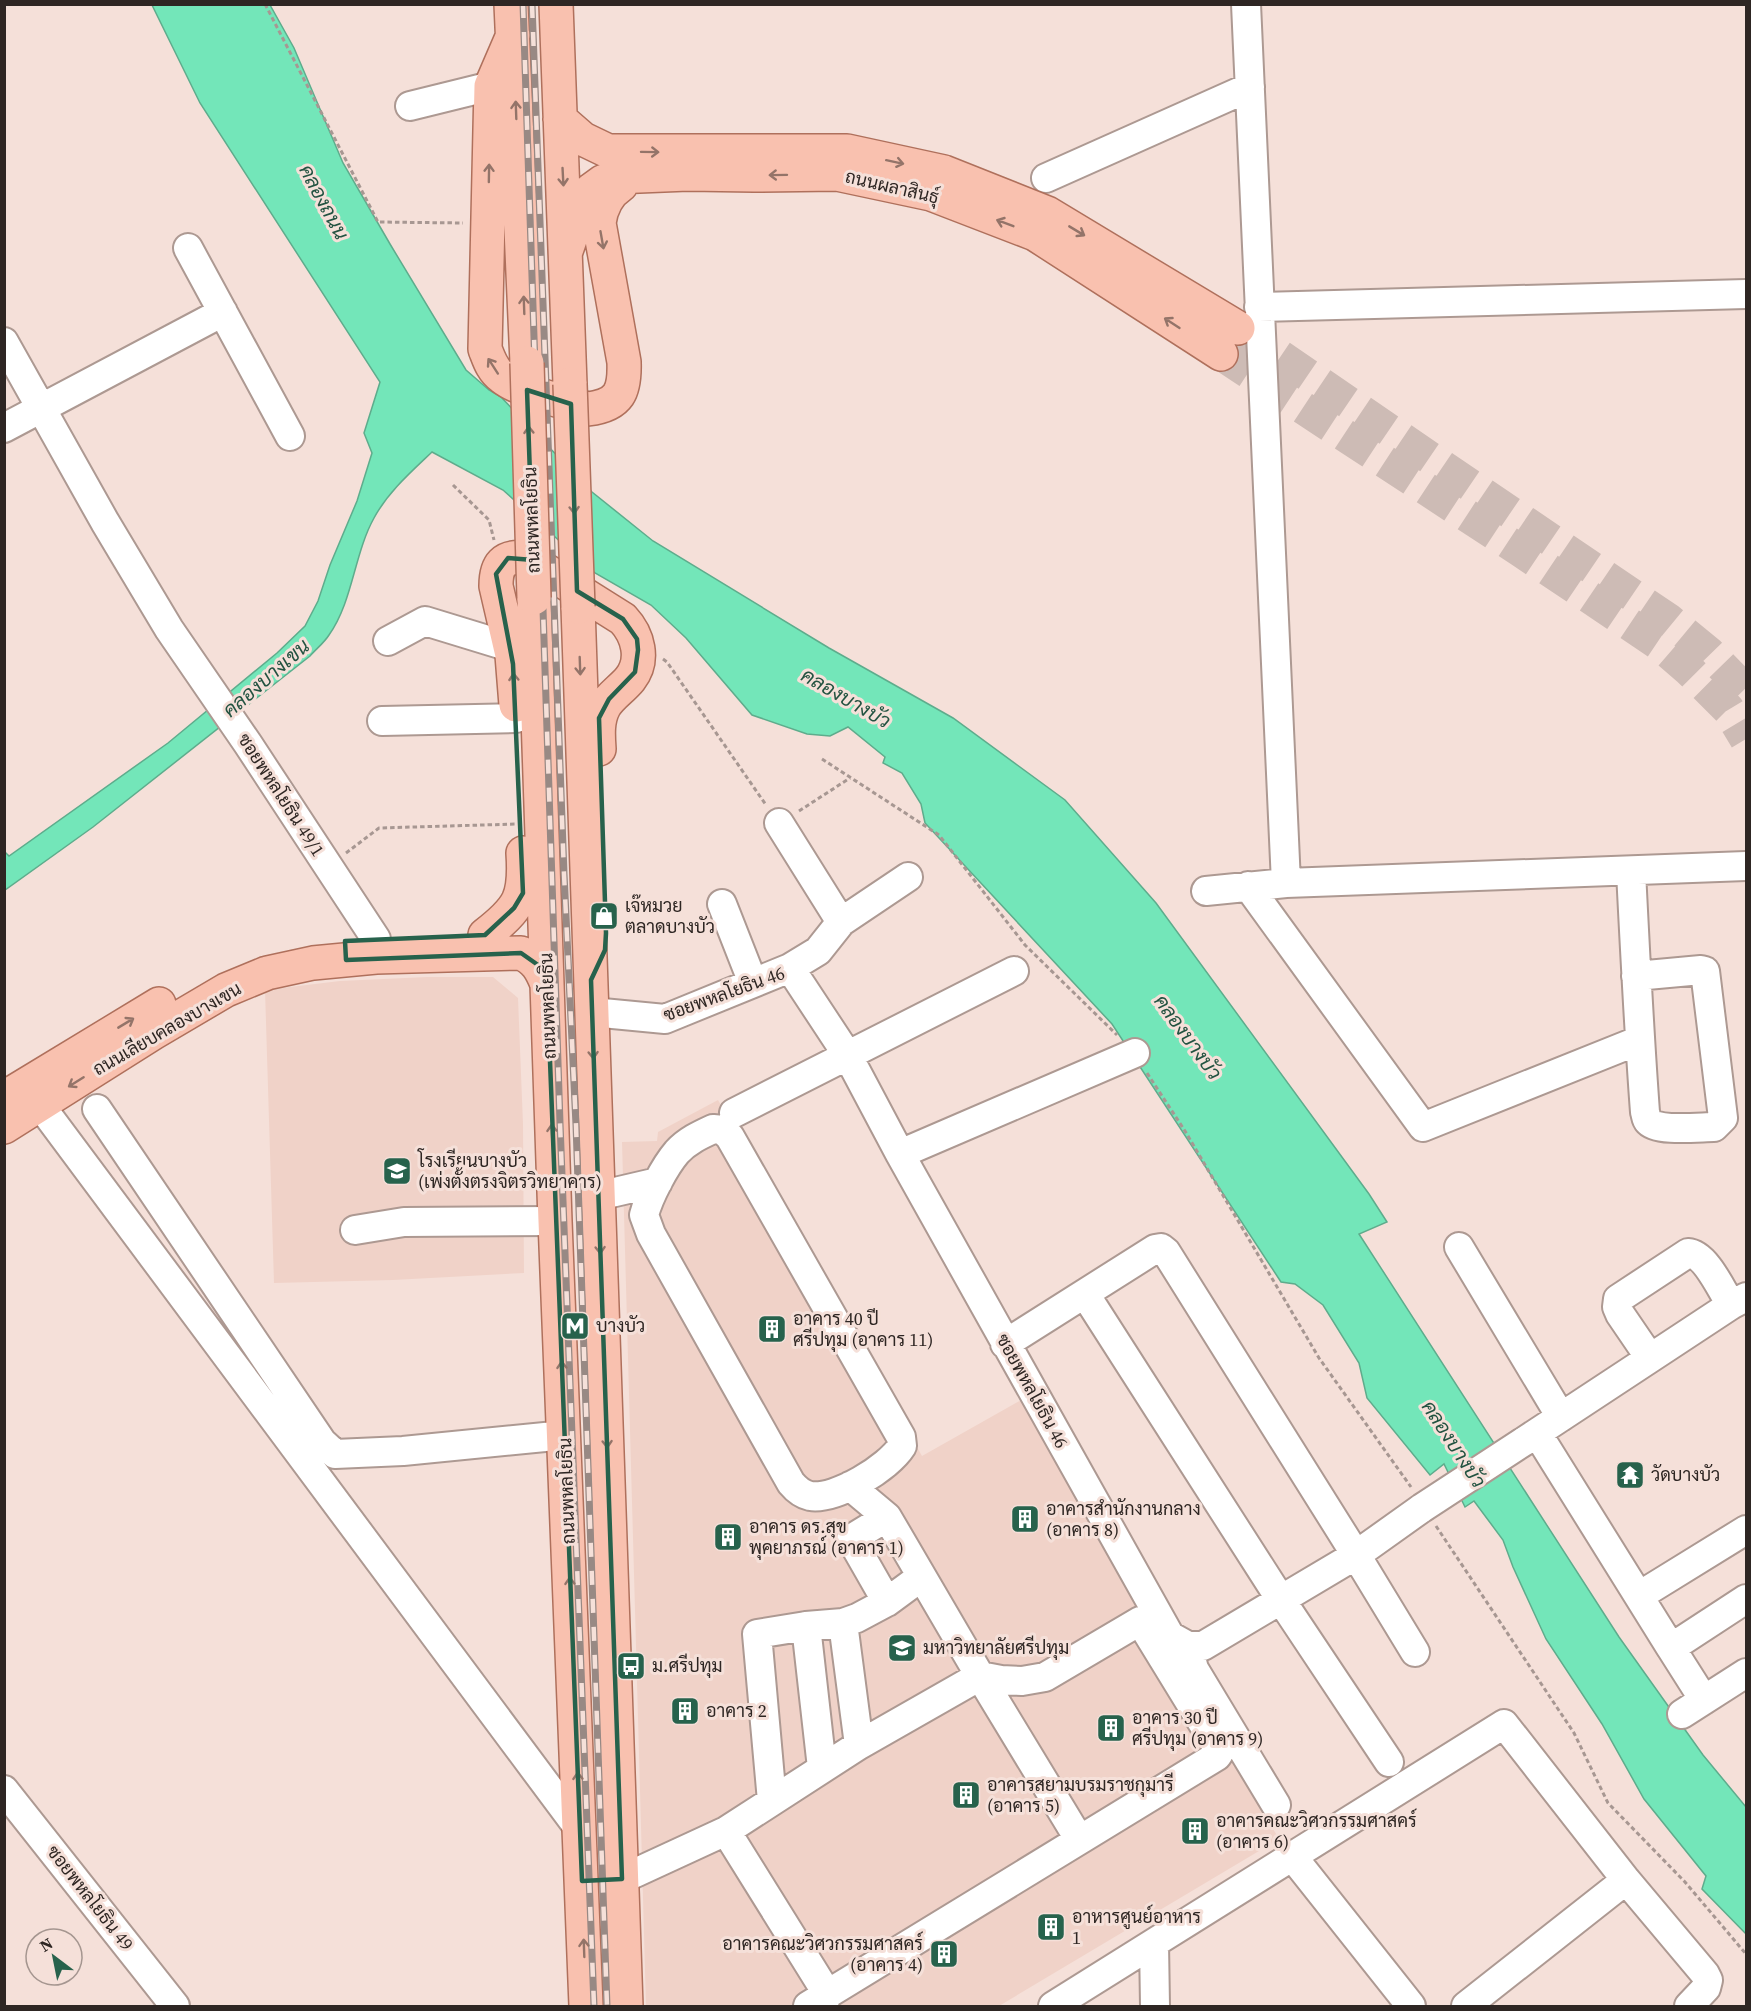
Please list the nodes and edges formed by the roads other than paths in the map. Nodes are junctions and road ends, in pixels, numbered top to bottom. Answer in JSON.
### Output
{"nodes":[{"id":1,"x":556,"y":4,"type":"edge"},
{"id":2,"x":1246,"y":4,"type":"edge"},
{"id":3,"x":512,"y":20,"type":"edge"},
{"id":4,"x":491,"y":86,"type":"junction"},
{"id":5,"x":1250,"y":87,"type":"junction"},
{"id":6,"x":410,"y":106,"type":"dead end"},
{"id":7,"x":560,"y":119,"type":"junction"},
{"id":8,"x":617,"y":175,"type":"junction"},
{"id":9,"x":1046,"y":178,"type":"dead end"},
{"id":10,"x":188,"y":248,"type":"dead end"},
{"id":11,"x":566,"y":251,"type":"junction"},
{"id":12,"x":1746,"y":294,"type":"edge"},
{"id":13,"x":223,"y":312,"type":"junction"},
{"id":14,"x":1240,"y":330,"type":"junction"},
{"id":15,"x":4,"y":342,"type":"edge"},
{"id":16,"x":40,"y":409,"type":"junction"},
{"id":17,"x":4,"y":428,"type":"edge"},
{"id":18,"x":290,"y":436,"type":"dead end"},
{"id":19,"x":388,"y":641,"type":"dead end"},
{"id":20,"x":510,"y":647,"type":"junction"},
{"id":21,"x":516,"y":718,"type":"junction"},
{"id":22,"x":382,"y":721,"type":"dead end"},
{"id":23,"x":779,"y":823,"type":"road end"},
{"id":24,"x":1746,"y":866,"type":"edge"},
{"id":25,"x":1631,"y":871,"type":"junction"},
{"id":26,"x":908,"y":877,"type":"dead end"},
{"id":27,"x":1286,"y":883,"type":"junction"},
{"id":28,"x":1248,"y":886,"type":"junction"},
{"id":29,"x":1206,"y":891,"type":"dead end"},
{"id":30,"x":722,"y":904,"type":"dead end"},
{"id":31,"x":544,"y":910,"type":"junction"},
{"id":32,"x":841,"y":922,"type":"junction"},
{"id":33,"x":485,"y":935,"type":"junction"},
{"id":34,"x":361,"y":949,"type":"junction"},
{"id":35,"x":790,"y":968,"type":"junction"},
{"id":36,"x":1014,"y":971,"type":"dead end"},
{"id":37,"x":1636,"y":976,"type":"junction"},
{"id":38,"x":591,"y":980,"type":"junction"},
{"id":39,"x":753,"y":983,"type":"junction"},
{"id":40,"x":547,"y":984,"type":"junction"},
{"id":41,"x":592,"y":1012,"type":"junction"},
{"id":42,"x":1640,"y":1040,"type":"junction"},
{"id":43,"x":1135,"y":1053,"type":"road end"},
{"id":44,"x":848,"y":1056,"type":"junction"},
{"id":45,"x":4,"y":1098,"type":"edge"},
{"id":46,"x":40,"y":1105,"type":"junction"},
{"id":47,"x":97,"y":1109,"type":"dead end"},
{"id":48,"x":734,"y":1113,"type":"dead end"},
{"id":49,"x":4,"y":1127,"type":"edge"},
{"id":50,"x":900,"y":1154,"type":"junction"},
{"id":51,"x":658,"y":1182,"type":"junction"},
{"id":52,"x":598,"y":1196,"type":"junction"},
{"id":53,"x":555,"y":1221,"type":"junction"},
{"id":54,"x":355,"y":1230,"type":"dead end"},
{"id":55,"x":1459,"y":1247,"type":"dead end"},
{"id":56,"x":1085,"y":1294,"type":"junction"},
{"id":57,"x":1739,"y":1301,"type":"edge"},
{"id":58,"x":1005,"y":1344,"type":"junction"},
{"id":59,"x":1650,"y":1358,"type":"junction"},
{"id":60,"x":1561,"y":1417,"type":"junction"},
{"id":61,"x":565,"y":1435,"type":"junction"},
{"id":62,"x":1530,"y":1438,"type":"junction"},
{"id":63,"x":850,"y":1486,"type":"junction"},
{"id":64,"x":887,"y":1516,"type":"junction"},
{"id":65,"x":1746,"y":1530,"type":"edge"},
{"id":66,"x":1356,"y":1555,"type":"junction"},
{"id":67,"x":921,"y":1577,"type":"junction"},
{"id":68,"x":1639,"y":1596,"type":"junction"},
{"id":69,"x":1746,"y":1599,"type":"edge"},
{"id":70,"x":1281,"y":1600,"type":"junction"},
{"id":71,"x":887,"y":1602,"type":"junction"},
{"id":72,"x":843,"y":1623,"type":"junction"},
{"id":73,"x":806,"y":1626,"type":"junction"},
{"id":74,"x":1188,"y":1646,"type":"junction"},
{"id":75,"x":1671,"y":1648,"type":"junction"},
{"id":76,"x":1415,"y":1652,"type":"dead end"},
{"id":77,"x":1746,"y":1673,"type":"edge"},
{"id":78,"x":980,"y":1676,"type":"junction"},
{"id":79,"x":859,"y":1745,"type":"junction"},
{"id":80,"x":1389,"y":1762,"type":"dead end"},
{"id":81,"x":822,"y":1768,"type":"junction"},
{"id":82,"x":4,"y":1790,"type":"edge"},
{"id":83,"x":772,"y":1801,"type":"junction"},
{"id":84,"x":1276,"y":1805,"type":"dead end"},
{"id":85,"x":580,"y":1830,"type":"junction"},
{"id":86,"x":726,"y":1831,"type":"junction"},
{"id":87,"x":1079,"y":1839,"type":"junction"},
{"id":88,"x":1292,"y":1856,"type":"junction"},
{"id":89,"x":622,"y":1879,"type":"junction"},
{"id":90,"x":1626,"y":1880,"type":"junction"},
{"id":91,"x":582,"y":1881,"type":"junction"},
{"id":92,"x":1154,"y":1942,"type":"junction"},
{"id":93,"x":818,"y":2001,"type":"edge"},
{"id":94,"x":176,"y":2007,"type":"edge"},
{"id":95,"x":586,"y":2007,"type":"edge"},
{"id":96,"x":626,"y":2007,"type":"edge"},
{"id":97,"x":1053,"y":2007,"type":"edge"},
{"id":98,"x":1155,"y":2007,"type":"edge"},
{"id":99,"x":1411,"y":2007,"type":"edge"},
{"id":100,"x":1466,"y":2007,"type":"edge"},
{"id":101,"x":1689,"y":2007,"type":"edge"}],
"edges":[{"from":1,"to":7,"type":"main road"},
{"from":2,"to":5,"type":"street"},
{"from":3,"to":4,"type":"main road"},
{"from":31,"to":3,"type":"main road","name":"ถนนพหลโยธิน","one_way":true,"bridge":true},
{"from":4,"to":6,"type":"street"},
{"from":8,"to":4,"type":"main road","one_way":true},
{"from":5,"to":9,"type":"street"},
{"from":5,"to":14,"type":"street"},
{"from":7,"to":8,"type":"main road","name":"ถนนผลาสินธุ์"},
{"from":7,"to":11,"type":"main road","one_way":true},
{"from":8,"to":11,"type":"main road","name":"ถนนผลาสินธุ์"},
{"from":8,"to":14,"type":"main road","name":"ถนนผลาสินธุ์"},
{"from":10,"to":13,"type":"street"},
{"from":11,"to":38,"type":"main road","one_way":true,"bridge":true},
{"from":12,"to":14,"type":"street"},
{"from":13,"to":16,"type":"street"},
{"from":13,"to":18,"type":"street"},
{"from":14,"to":27,"type":"street"},
{"from":15,"to":16,"type":"street","name":"ซอยพหลโยธิน 49/1"},
{"from":16,"to":17,"type":"street"},
{"from":16,"to":34,"type":"street","name":"ซอยพหลโยธิน 49/1"},
{"from":19,"to":20,"type":"street"},
{"from":21,"to":20,"type":"main road","one_way":true},
{"from":20,"to":38,"type":"main road"},
{"from":21,"to":22,"type":"street"},
{"from":21,"to":33,"type":"main road"},
{"from":23,"to":32,"type":"street"},
{"from":24,"to":25,"type":"street"},
{"from":25,"to":27,"type":"street"},
{"from":25,"to":37,"type":"street"},
{"from":26,"to":32,"type":"street"},
{"from":27,"to":28,"type":"street"},
{"from":28,"to":29,"type":"street"},
{"from":28,"to":42,"type":"street"},
{"from":30,"to":39,"type":"street"},
{"from":31,"to":33,"type":"main road"},
{"from":31,"to":40,"type":"main road","name":"ถนนพหลโยธิน"},
{"from":32,"to":35,"type":"street"},
{"from":33,"to":34,"type":"main road"},
{"from":34,"to":40,"type":"main road"},
{"from":45,"to":34,"type":"main road","name":"ถนนเลียบคลองบางเขน","one_way":true},
{"from":34,"to":46,"type":"main road","name":"ถนนเลียบคลองบางเขน","one_way":true},
{"from":35,"to":39,"type":"street","name":"ซอยพหลโยธิน 46"},
{"from":35,"to":44,"type":"street","name":"ซอยพหลโยธิน 46"},
{"from":36,"to":44,"type":"street"},
{"from":37,"to":42,"type":"street"},
{"from":37,"to":42,"type":"street"},
{"from":38,"to":41,"type":"main road"},
{"from":39,"to":41,"type":"street","name":"ซอยพหลโยธิน 46"},
{"from":53,"to":40,"type":"main road","name":"ถนนพหลโยธิน","one_way":true},
{"from":41,"to":52,"type":"main road","one_way":true},
{"from":43,"to":50,"type":"street"},
{"from":44,"to":48,"type":"street"},
{"from":44,"to":50,"type":"street","name":"ซอยพหลโยธิน 46"},
{"from":46,"to":49,"type":"main road","name":"ถนนเลียบคลองบางเขน"},
{"from":46,"to":85,"type":"street"},
{"from":47,"to":61,"type":"street"},
{"from":50,"to":58,"type":"street","name":"ซอยพหลโยธิน 46"},
{"from":51,"to":52,"type":"street"},
{"from":51,"to":63,"type":"street"},
{"from":51,"to":63,"type":"street"},
{"from":52,"to":89,"type":"main road","one_way":true},
{"from":53,"to":54,"type":"street"},
{"from":61,"to":53,"type":"main road","name":"ถนนพหลโยธิน","one_way":true},
{"from":55,"to":60,"type":"street"},
{"from":56,"to":58,"type":"street"},
{"from":56,"to":66,"type":"street"},
{"from":56,"to":70,"type":"street"},
{"from":57,"to":59,"type":"street"},
{"from":57,"to":59,"type":"street"},
{"from":58,"to":74,"type":"street","name":"ซอยพหลโยธิน 46"},
{"from":59,"to":60,"type":"street"},
{"from":60,"to":62,"type":"street"},
{"from":85,"to":61,"type":"main road","name":"ถนนพหลโยธิน","one_way":true},
{"from":62,"to":66,"type":"street","bridge":true},
{"from":62,"to":68,"type":"street"},
{"from":63,"to":64,"type":"street"},
{"from":64,"to":67,"type":"street"},
{"from":64,"to":71,"type":"street"},
{"from":65,"to":68,"type":"street"},
{"from":66,"to":70,"type":"street"},
{"from":66,"to":76,"type":"street"},
{"from":67,"to":71,"type":"street"},
{"from":67,"to":78,"type":"street"},
{"from":68,"to":75,"type":"street"},
{"from":69,"to":75,"type":"street"},
{"from":70,"to":74,"type":"street"},
{"from":70,"to":80,"type":"street"},
{"from":71,"to":72,"type":"street"},
{"from":72,"to":73,"type":"street"},
{"from":72,"to":79,"type":"street"},
{"from":73,"to":81,"type":"street"},
{"from":73,"to":83,"type":"street"},
{"from":74,"to":84,"type":"street"},
{"from":75,"to":77,"type":"street"},
{"from":78,"to":79,"type":"street"},
{"from":78,"to":87,"type":"street"},
{"from":78,"to":87,"type":"street"},
{"from":79,"to":81,"type":"street"},
{"from":81,"to":83,"type":"street"},
{"from":82,"to":94,"type":"street","name":"ซอยพหลโยธิน 49"},
{"from":83,"to":86,"type":"street"},
{"from":85,"to":91,"type":"main road","name":"ถนนพหลโยธิน"},
{"from":86,"to":89,"type":"street"},
{"from":86,"to":93,"type":"street"},
{"from":87,"to":93,"type":"street"},
{"from":88,"to":90,"type":"street"},
{"from":88,"to":92,"type":"street"},
{"from":88,"to":99,"type":"street"},
{"from":89,"to":91,"type":"main road"},
{"from":89,"to":96,"type":"main road"},
{"from":90,"to":100,"type":"street"},
{"from":90,"to":101,"type":"street"},
{"from":95,"to":91,"type":"main road","name":"ถนนพหลโยธิน","one_way":true},
{"from":92,"to":97,"type":"street"},
{"from":92,"to":98,"type":"street"}]}
